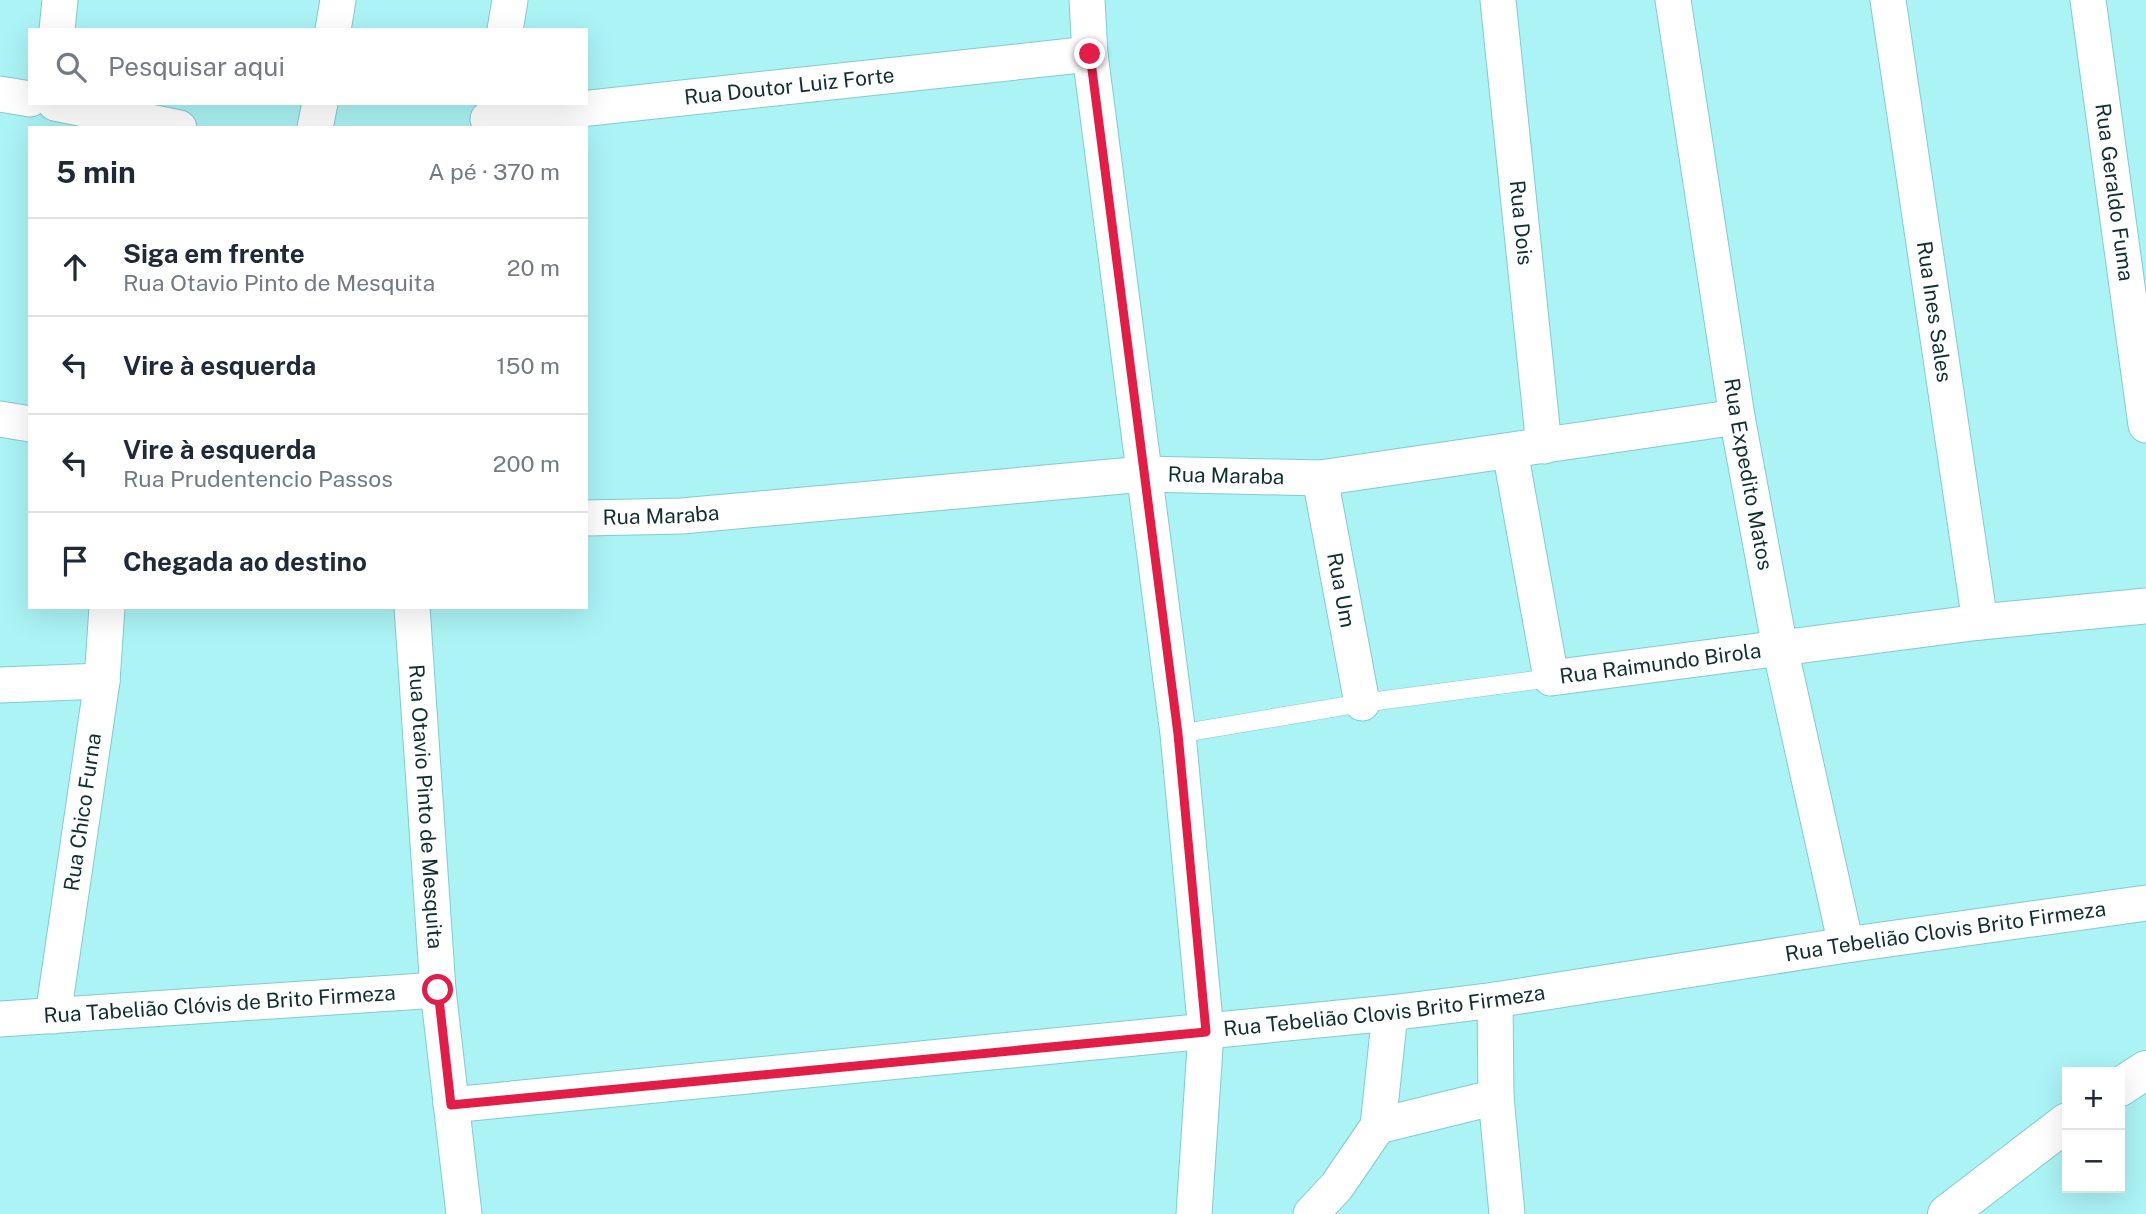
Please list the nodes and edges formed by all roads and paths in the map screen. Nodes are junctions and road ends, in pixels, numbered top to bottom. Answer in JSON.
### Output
{"nodes":[{"id":1,"x":60,"y":0,"type":"edge"},
{"id":2,"x":338,"y":0,"type":"edge"},
{"id":3,"x":510,"y":0,"type":"edge"},
{"id":4,"x":1087,"y":0,"type":"edge"},
{"id":5,"x":1499,"y":0,"type":"edge"},
{"id":6,"x":1673,"y":0,"type":"edge"},
{"id":7,"x":1888,"y":0,"type":"edge"},
{"id":8,"x":2088,"y":0,"type":"edge"},
{"id":9,"x":57,"y":28,"type":"edge"},
{"id":10,"x":332,"y":28,"type":"edge"},
{"id":11,"x":505,"y":28,"type":"edge"},
{"id":12,"x":1090,"y":54,"type":"junction"},
{"id":13,"x":0,"y":94,"type":"edge"},
{"id":14,"x":28,"y":99,"type":"edge"},
{"id":15,"x":65,"y":105,"type":"edge"},
{"id":16,"x":320,"y":105,"type":"edge"},
{"id":17,"x":489,"y":117,"type":"edge"},
{"id":18,"x":170,"y":126,"type":"edge"},
{"id":19,"x":315,"y":126,"type":"edge"},
{"id":20,"x":1737,"y":417,"type":"junction"},
{"id":21,"x":0,"y":419,"type":"edge"},
{"id":22,"x":28,"y":424,"type":"edge"},
{"id":23,"x":2146,"y":425,"type":"edge"},
{"id":24,"x":1544,"y":446,"type":"junction"},
{"id":25,"x":1510,"y":451,"type":"junction"},
{"id":26,"x":1144,"y":474,"type":"junction"},
{"id":27,"x":1320,"y":478,"type":"junction"},
{"id":28,"x":588,"y":518,"type":"edge"},
{"id":29,"x":2146,"y":606,"type":"edge"},
{"id":30,"x":107,"y":609,"type":"edge"},
{"id":31,"x":412,"y":609,"type":"edge"},
{"id":32,"x":1980,"y":622,"type":"junction"},
{"id":33,"x":1780,"y":649,"type":"junction"},
{"id":34,"x":1552,"y":678,"type":"junction"},
{"id":35,"x":102,"y":681,"type":"junction"},
{"id":36,"x":0,"y":685,"type":"edge"},
{"id":37,"x":1362,"y":703,"type":"junction"},
{"id":38,"x":1178,"y":734,"type":"junction"},
{"id":39,"x":2146,"y":903,"type":"edge"},
{"id":40,"x":1846,"y":945,"type":"junction"},
{"id":41,"x":438,"y":990,"type":"junction"},
{"id":42,"x":1495,"y":1000,"type":"junction"},
{"id":43,"x":1390,"y":1013,"type":"junction"},
{"id":44,"x":53,"y":1016,"type":"junction"},
{"id":45,"x":0,"y":1019,"type":"edge"},
{"id":46,"x":1206,"y":1032,"type":"junction"},
{"id":47,"x":2146,"y":1070,"type":"edge"},
{"id":48,"x":2125,"y":1084,"type":"edge"},
{"id":49,"x":1496,"y":1097,"type":"junction"},
{"id":50,"x":451,"y":1105,"type":"junction"},
{"id":51,"x":1378,"y":1126,"type":"junction"},
{"id":52,"x":2062,"y":1126,"type":"edge"},
{"id":53,"x":464,"y":1214,"type":"edge"},
{"id":54,"x":1194,"y":1214,"type":"edge"},
{"id":55,"x":1311,"y":1214,"type":"edge"},
{"id":56,"x":1507,"y":1214,"type":"edge"},
{"id":57,"x":1947,"y":1214,"type":"edge"}],
"edges":[{"from":1,"to":9,"type":"street"},
{"from":2,"to":10,"type":"street"},
{"from":3,"to":11,"type":"street"},
{"from":4,"to":12,"type":"street"},
{"from":5,"to":24,"type":"street","name":"Rua Dois"},
{"from":6,"to":20,"type":"street","name":"Rua Expedito Matos"},
{"from":7,"to":32,"type":"street","name":"Rua Ines Sales"},
{"from":8,"to":23,"type":"street","name":"Rua Geraldo Fuma"},
{"from":12,"to":17,"type":"street","name":"Rua Doutor Luiz Forte"},
{"from":12,"to":26,"type":"street"},
{"from":13,"to":14,"type":"street"},
{"from":15,"to":18,"type":"street"},
{"from":16,"to":19,"type":"street"},
{"from":20,"to":24,"type":"street","name":"Rua Maraba"},
{"from":20,"to":33,"type":"street","name":"Rua Expedito Matos"},
{"from":21,"to":22,"type":"street"},
{"from":24,"to":25,"type":"street","name":"Rua Maraba"},
{"from":25,"to":27,"type":"street","name":"Rua Maraba"},
{"from":25,"to":34,"type":"street"},
{"from":26,"to":27,"type":"street","name":"Rua Maraba"},
{"from":26,"to":28,"type":"street","name":"Rua Maraba"},
{"from":26,"to":38,"type":"street"},
{"from":27,"to":37,"type":"street","name":"Rua Um"},
{"from":29,"to":32,"type":"street","name":"Rua Raimundo Birola"},
{"from":30,"to":35,"type":"street","name":"Rua Chico Furna"},
{"from":31,"to":41,"type":"street","name":"Rua Otavio Pinto de Mesquita"},
{"from":32,"to":33,"type":"street","name":"Rua Raimundo Birola"},
{"from":33,"to":34,"type":"street","name":"Rua Raimundo Birola"},
{"from":33,"to":40,"type":"street","name":"Rua Expedito Matos"},
{"from":34,"to":37,"type":"lane","name":"Rua Raimundo Birola"},
{"from":35,"to":36,"type":"street"},
{"from":35,"to":44,"type":"street","name":"Rua Chico Furna"},
{"from":37,"to":38,"type":"lane","name":"Rua Raimundo Birola"},
{"from":38,"to":46,"type":"street"},
{"from":39,"to":40,"type":"street","name":"Rua Tebelião Clovis Brito Firmeza"},
{"from":40,"to":42,"type":"street","name":"Rua Tebelião Clovis Brito Firmeza"},
{"from":41,"to":44,"type":"street","name":"Rua Tabelião Clóvis de Brito Firmeza"},
{"from":41,"to":50,"type":"street","name":"Rua Otavio Pinto de Mesquita"},
{"from":42,"to":43,"type":"street","name":"Rua Tebelião Clovis Brito Firmeza"},
{"from":42,"to":49,"type":"street"},
{"from":43,"to":46,"type":"street","name":"Rua Tebelião Clovis Brito Firmeza"},
{"from":43,"to":51,"type":"street"},
{"from":44,"to":45,"type":"street","name":"Rua Tabelião Clóvis de Brito Firmeza"},
{"from":46,"to":50,"type":"street","name":"Rua Tebelião Clovis Brito Firmeza"},
{"from":46,"to":54,"type":"street"},
{"from":47,"to":48,"type":"street"},
{"from":49,"to":51,"type":"street"},
{"from":49,"to":56,"type":"street"},
{"from":50,"to":53,"type":"street","name":"Rua Otavio Pinto de Mesquita"},
{"from":51,"to":55,"type":"street"},
{"from":52,"to":57,"type":"street"}]}
